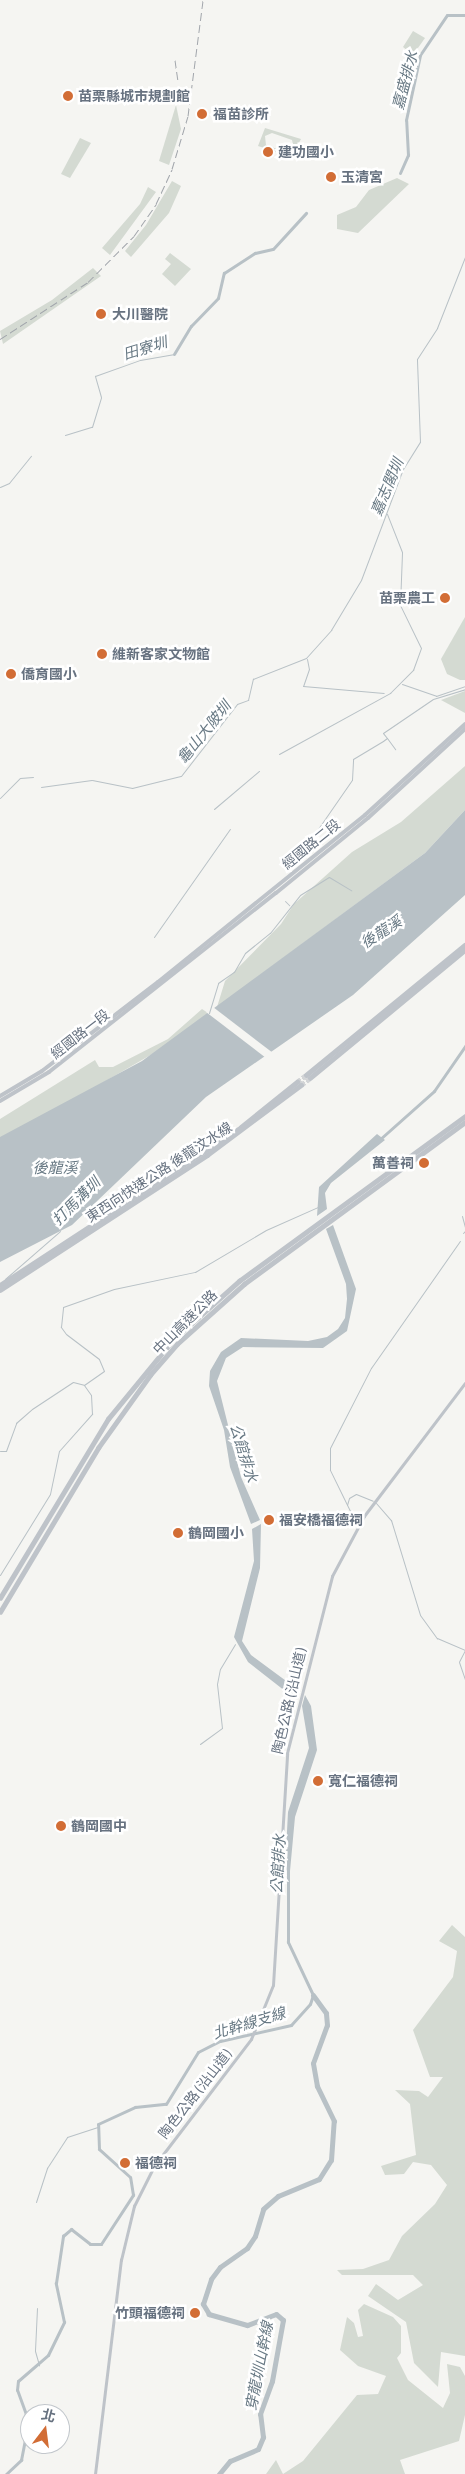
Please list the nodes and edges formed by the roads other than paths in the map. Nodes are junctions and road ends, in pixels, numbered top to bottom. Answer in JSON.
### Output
{"nodes":[{"id":1,"x":465,"y":724,"type":"edge"},
{"id":2,"x":465,"y":729,"type":"edge"},
{"id":3,"x":465,"y":945,"type":"edge"},
{"id":4,"x":465,"y":950,"type":"edge"},
{"id":5,"x":168,"y":976,"type":"junction"},
{"id":6,"x":0,"y":1096,"type":"edge"},
{"id":7,"x":0,"y":1102,"type":"edge"},
{"id":8,"x":465,"y":1116,"type":"edge"},
{"id":9,"x":465,"y":1122,"type":"edge"},
{"id":10,"x":332,"y":1216,"type":"junction"},
{"id":11,"x":318,"y":1226,"type":"junction"},
{"id":12,"x":0,"y":1285,"type":"edge"},
{"id":13,"x":0,"y":1290,"type":"edge"},
{"id":14,"x":465,"y":1383,"type":"edge"},
{"id":15,"x":0,"y":1598,"type":"edge"},
{"id":16,"x":0,"y":1612,"type":"edge"},
{"id":17,"x":95,"y":2474,"type":"edge"}],
"edges":[{"from":1,"to":5,"type":"main road","name":"經國路二段"},
{"from":2,"to":5,"type":"main road","name":"經國路二段"},
{"from":3,"to":4,"type":"highway"},
{"from":5,"to":6,"type":"main road","name":"經國路一段"},
{"from":5,"to":7,"type":"main road","name":"經國路一段"},
{"from":8,"to":10,"type":"highway","name":"中山高速公路"},
{"from":9,"to":10,"type":"highway","name":"中山高速公路"},
{"from":10,"to":11,"type":"highway","name":"中山高速公路"},
{"from":11,"to":15,"type":"highway","name":"中山高速公路"},
{"from":11,"to":16,"type":"highway","name":"中山高速公路"},
{"from":12,"to":13,"type":"highway","name":"東西向快速公路 後龍汶水線"},
{"from":14,"to":17,"type":"main road","name":"陶色公路 (沿山道)"}]}
